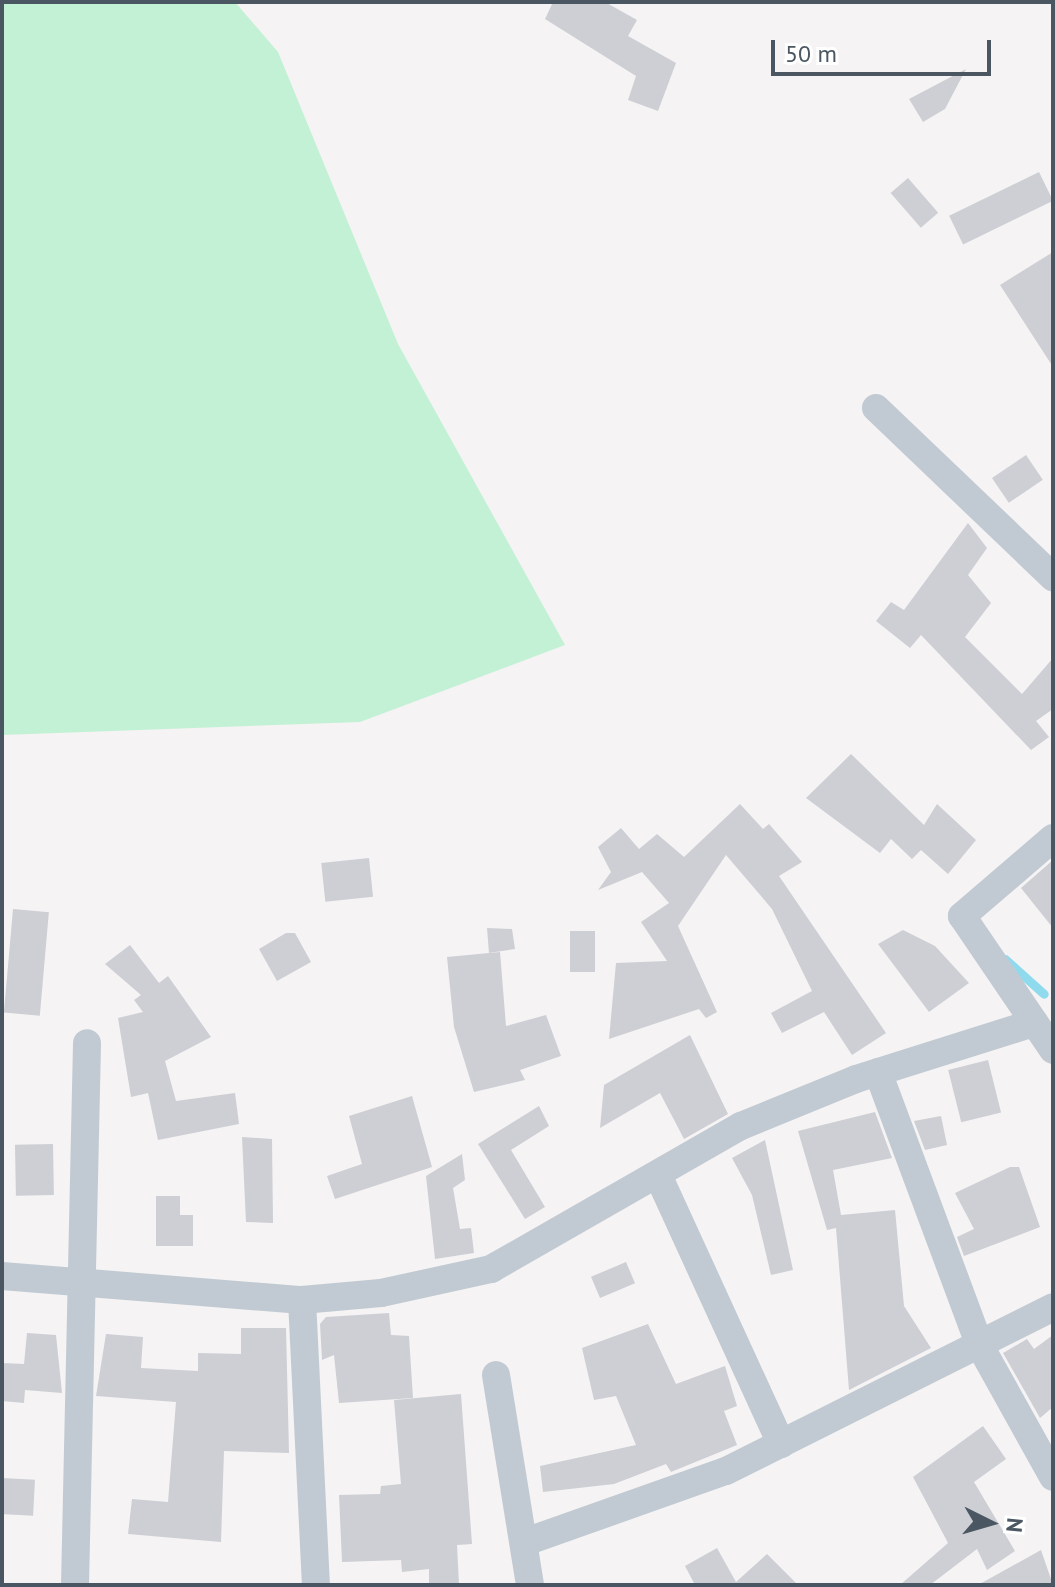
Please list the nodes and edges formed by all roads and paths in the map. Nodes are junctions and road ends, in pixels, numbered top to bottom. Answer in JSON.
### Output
{"nodes":[{"id":1,"x":876,"y":408,"type":"dead end"},
{"id":2,"x":1053,"y":577,"type":"edge"},
{"id":3,"x":1053,"y":838,"type":"edge"},
{"id":4,"x":1034,"y":1023,"type":"junction"},
{"id":5,"x":87,"y":1043,"type":"dead end"},
{"id":6,"x":1053,"y":1050,"type":"edge"},
{"id":7,"x":878,"y":1072,"type":"junction"},
{"id":8,"x":658,"y":1175,"type":"junction"},
{"id":9,"x":2,"y":1276,"type":"edge"},
{"id":10,"x":86,"y":1278,"type":"junction"},
{"id":11,"x":302,"y":1300,"type":"junction"},
{"id":12,"x":1053,"y":1307,"type":"edge"},
{"id":13,"x":979,"y":1344,"type":"junction"},
{"id":14,"x":496,"y":1375,"type":"dead end"},
{"id":15,"x":781,"y":1444,"type":"junction"},
{"id":16,"x":1053,"y":1477,"type":"edge"},
{"id":17,"x":525,"y":1542,"type":"junction"},
{"id":18,"x":75,"y":1585,"type":"edge"},
{"id":19,"x":316,"y":1585,"type":"edge"},
{"id":20,"x":530,"y":1585,"type":"edge"}],
"edges":[{"from":1,"to":2,"type":"street"},
{"from":3,"to":4,"type":"street"},
{"from":4,"to":6,"type":"street"},
{"from":4,"to":7,"type":"street"},
{"from":5,"to":10,"type":"street"},
{"from":7,"to":8,"type":"street"},
{"from":7,"to":13,"type":"street"},
{"from":8,"to":11,"type":"street"},
{"from":8,"to":15,"type":"street"},
{"from":9,"to":10,"type":"street"},
{"from":10,"to":11,"type":"street"},
{"from":10,"to":18,"type":"street"},
{"from":11,"to":19,"type":"street"},
{"from":12,"to":13,"type":"street"},
{"from":13,"to":15,"type":"street"},
{"from":13,"to":16,"type":"street"},
{"from":14,"to":17,"type":"street"},
{"from":15,"to":17,"type":"street"},
{"from":17,"to":20,"type":"street"}]}
